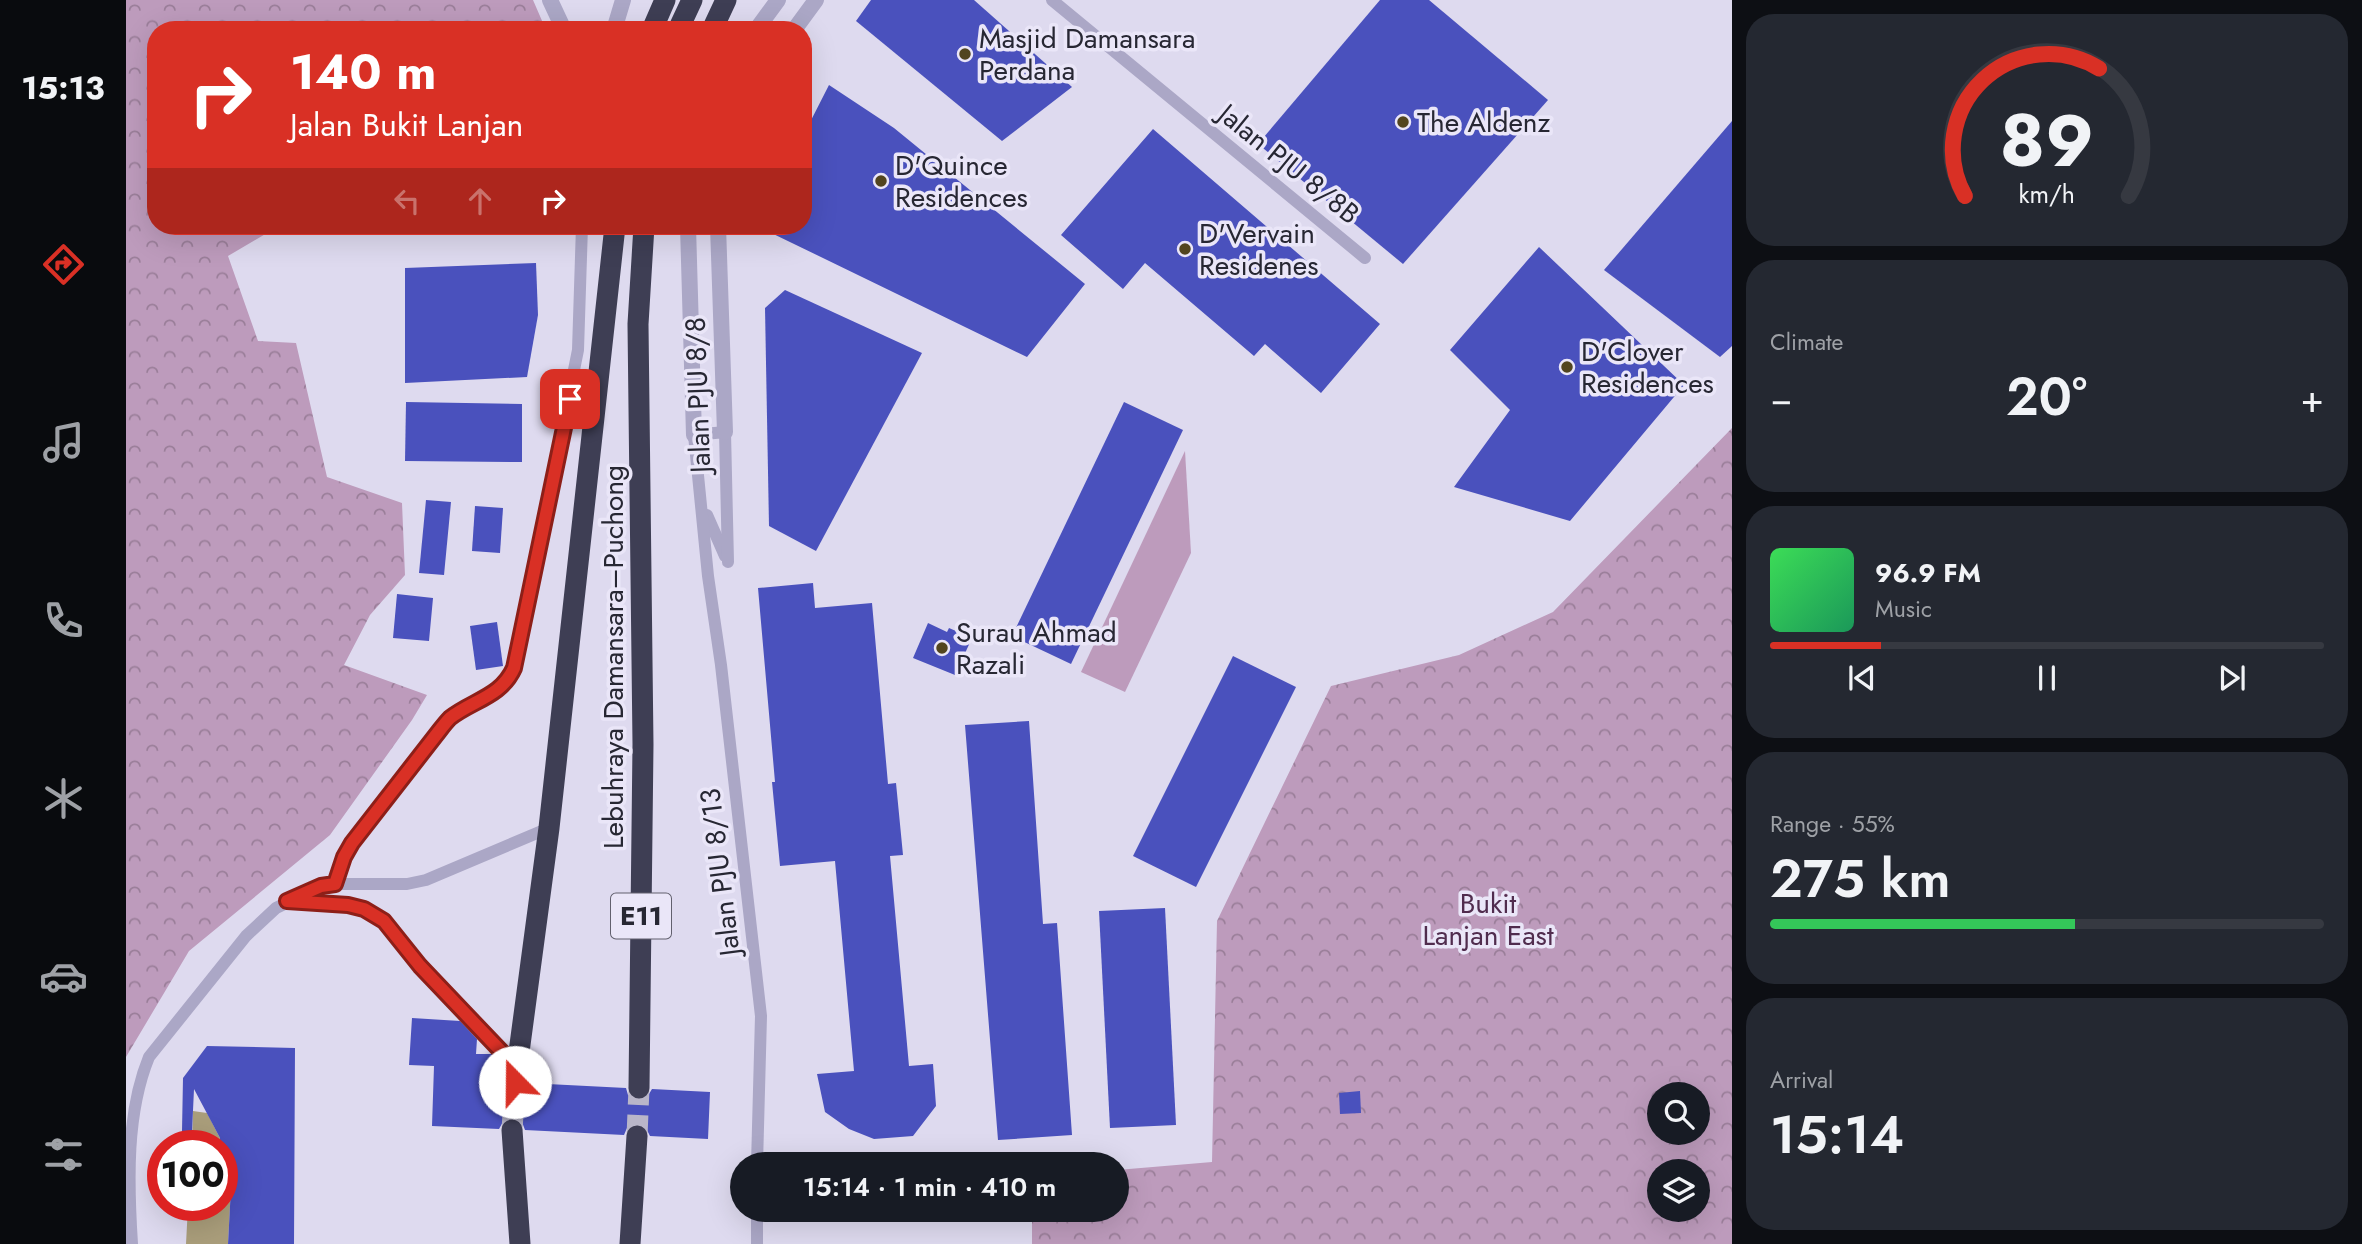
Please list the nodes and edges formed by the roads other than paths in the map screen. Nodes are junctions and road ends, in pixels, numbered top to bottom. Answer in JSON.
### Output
{"nodes":[{"id":1,"x":550,"y":0,"type":"edge"},
{"id":2,"x":623,"y":0,"type":"edge"},
{"id":3,"x":665,"y":0,"type":"edge"},
{"id":4,"x":692,"y":0,"type":"edge"},
{"id":5,"x":726,"y":0,"type":"edge"},
{"id":6,"x":778,"y":0,"type":"edge"},
{"id":7,"x":816,"y":0,"type":"edge"},
{"id":8,"x":1052,"y":0,"type":"edge"},
{"id":9,"x":560,"y":21,"type":"edge"},
{"id":10,"x":617,"y":21,"type":"edge"},
{"id":11,"x":656,"y":21,"type":"edge"},
{"id":12,"x":682,"y":21,"type":"edge"},
{"id":13,"x":716,"y":21,"type":"edge"},
{"id":14,"x":763,"y":21,"type":"edge"},
{"id":15,"x":801,"y":21,"type":"edge"},
{"id":16,"x":582,"y":235,"type":"edge"},
{"id":17,"x":614,"y":235,"type":"edge"},
{"id":18,"x":643,"y":235,"type":"edge"},
{"id":19,"x":653,"y":235,"type":"edge"},
{"id":20,"x":688,"y":235,"type":"edge"},
{"id":21,"x":718,"y":235,"type":"edge"},
{"id":22,"x":1365,"y":258,"type":"dead end"},
{"id":23,"x":638,"y":324,"type":"junction"},
{"id":24,"x":725,"y":432,"type":"junction"},
{"id":25,"x":694,"y":435,"type":"junction"},
{"id":26,"x":699,"y":482,"type":"junction"},
{"id":27,"x":727,"y":509,"type":"junction"},
{"id":28,"x":719,"y":541,"type":"junction"},
{"id":29,"x":708,"y":576,"type":"junction"},
{"id":30,"x":549,"y":828,"type":"junction"},
{"id":31,"x":335,"y":884,"type":"junction"},
{"id":32,"x":287,"y":901,"type":"junction"},
{"id":33,"x":516,"y":1075,"type":"joint"},
{"id":34,"x":639,"y":1088,"type":"tunnel mouth"},
{"id":35,"x":513,"y":1130,"type":"tunnel mouth"},
{"id":36,"x":637,"y":1136,"type":"tunnel mouth"},
{"id":37,"x":757,"y":1152,"type":"edge"},
{"id":38,"x":757,"y":1222,"type":"edge"},
{"id":39,"x":132,"y":1244,"type":"edge"},
{"id":40,"x":520,"y":1244,"type":"edge"},
{"id":41,"x":630,"y":1244,"type":"edge"},
{"id":42,"x":757,"y":1244,"type":"edge"}],
"edges":[{"from":1,"to":9,"type":"street"},
{"from":2,"to":10,"type":"street"},
{"from":3,"to":11,"type":"highway"},
{"from":4,"to":12,"type":"highway"},
{"from":5,"to":13,"type":"highway"},
{"from":6,"to":14,"type":"street"},
{"from":7,"to":15,"type":"street"},
{"from":8,"to":22,"type":"street","name":"Jalan PJU 8/8B"},
{"from":16,"to":31,"type":"street"},
{"from":17,"to":30,"type":"highway","name":"Lebuhraya Damansara–Puchong"},
{"from":18,"to":23,"type":"highway","name":"Lebuhraya Damansara–Puchong","number":"E11"},
{"from":19,"to":23,"type":"highway"},
{"from":20,"to":25,"type":"street","name":"Jalan PJU 8/8"},
{"from":21,"to":24,"type":"street","name":"Jalan PJU 8/8"},
{"from":23,"to":34,"type":"highway","name":"Lebuhraya Damansara–Puchong","number":"E11"},
{"from":24,"to":25,"type":"street"},
{"from":24,"to":27,"type":"street","name":"Jalan PJU 8/8"},
{"from":25,"to":26,"type":"street","name":"Jalan PJU 8/8"},
{"from":26,"to":28,"type":"street"},
{"from":26,"to":29,"type":"street","name":"Jalan PJU 8/13"},
{"from":27,"to":28,"type":"street"},
{"from":27,"to":28,"type":"street","name":"Jalan PJU 8/8"},
{"from":28,"to":29,"type":"street"},
{"from":29,"to":37,"type":"street","name":"Jalan PJU 8/13"},
{"from":30,"to":31,"type":"street"},
{"from":30,"to":33,"type":"highway","name":"Lebuhraya Damansara–Puchong"},
{"from":31,"to":32,"type":"street"},
{"from":32,"to":33,"type":"street"},
{"from":32,"to":39,"type":"street"},
{"from":35,"to":40,"type":"highway"},
{"from":36,"to":41,"type":"highway"},
{"from":38,"to":42,"type":"street"}]}
